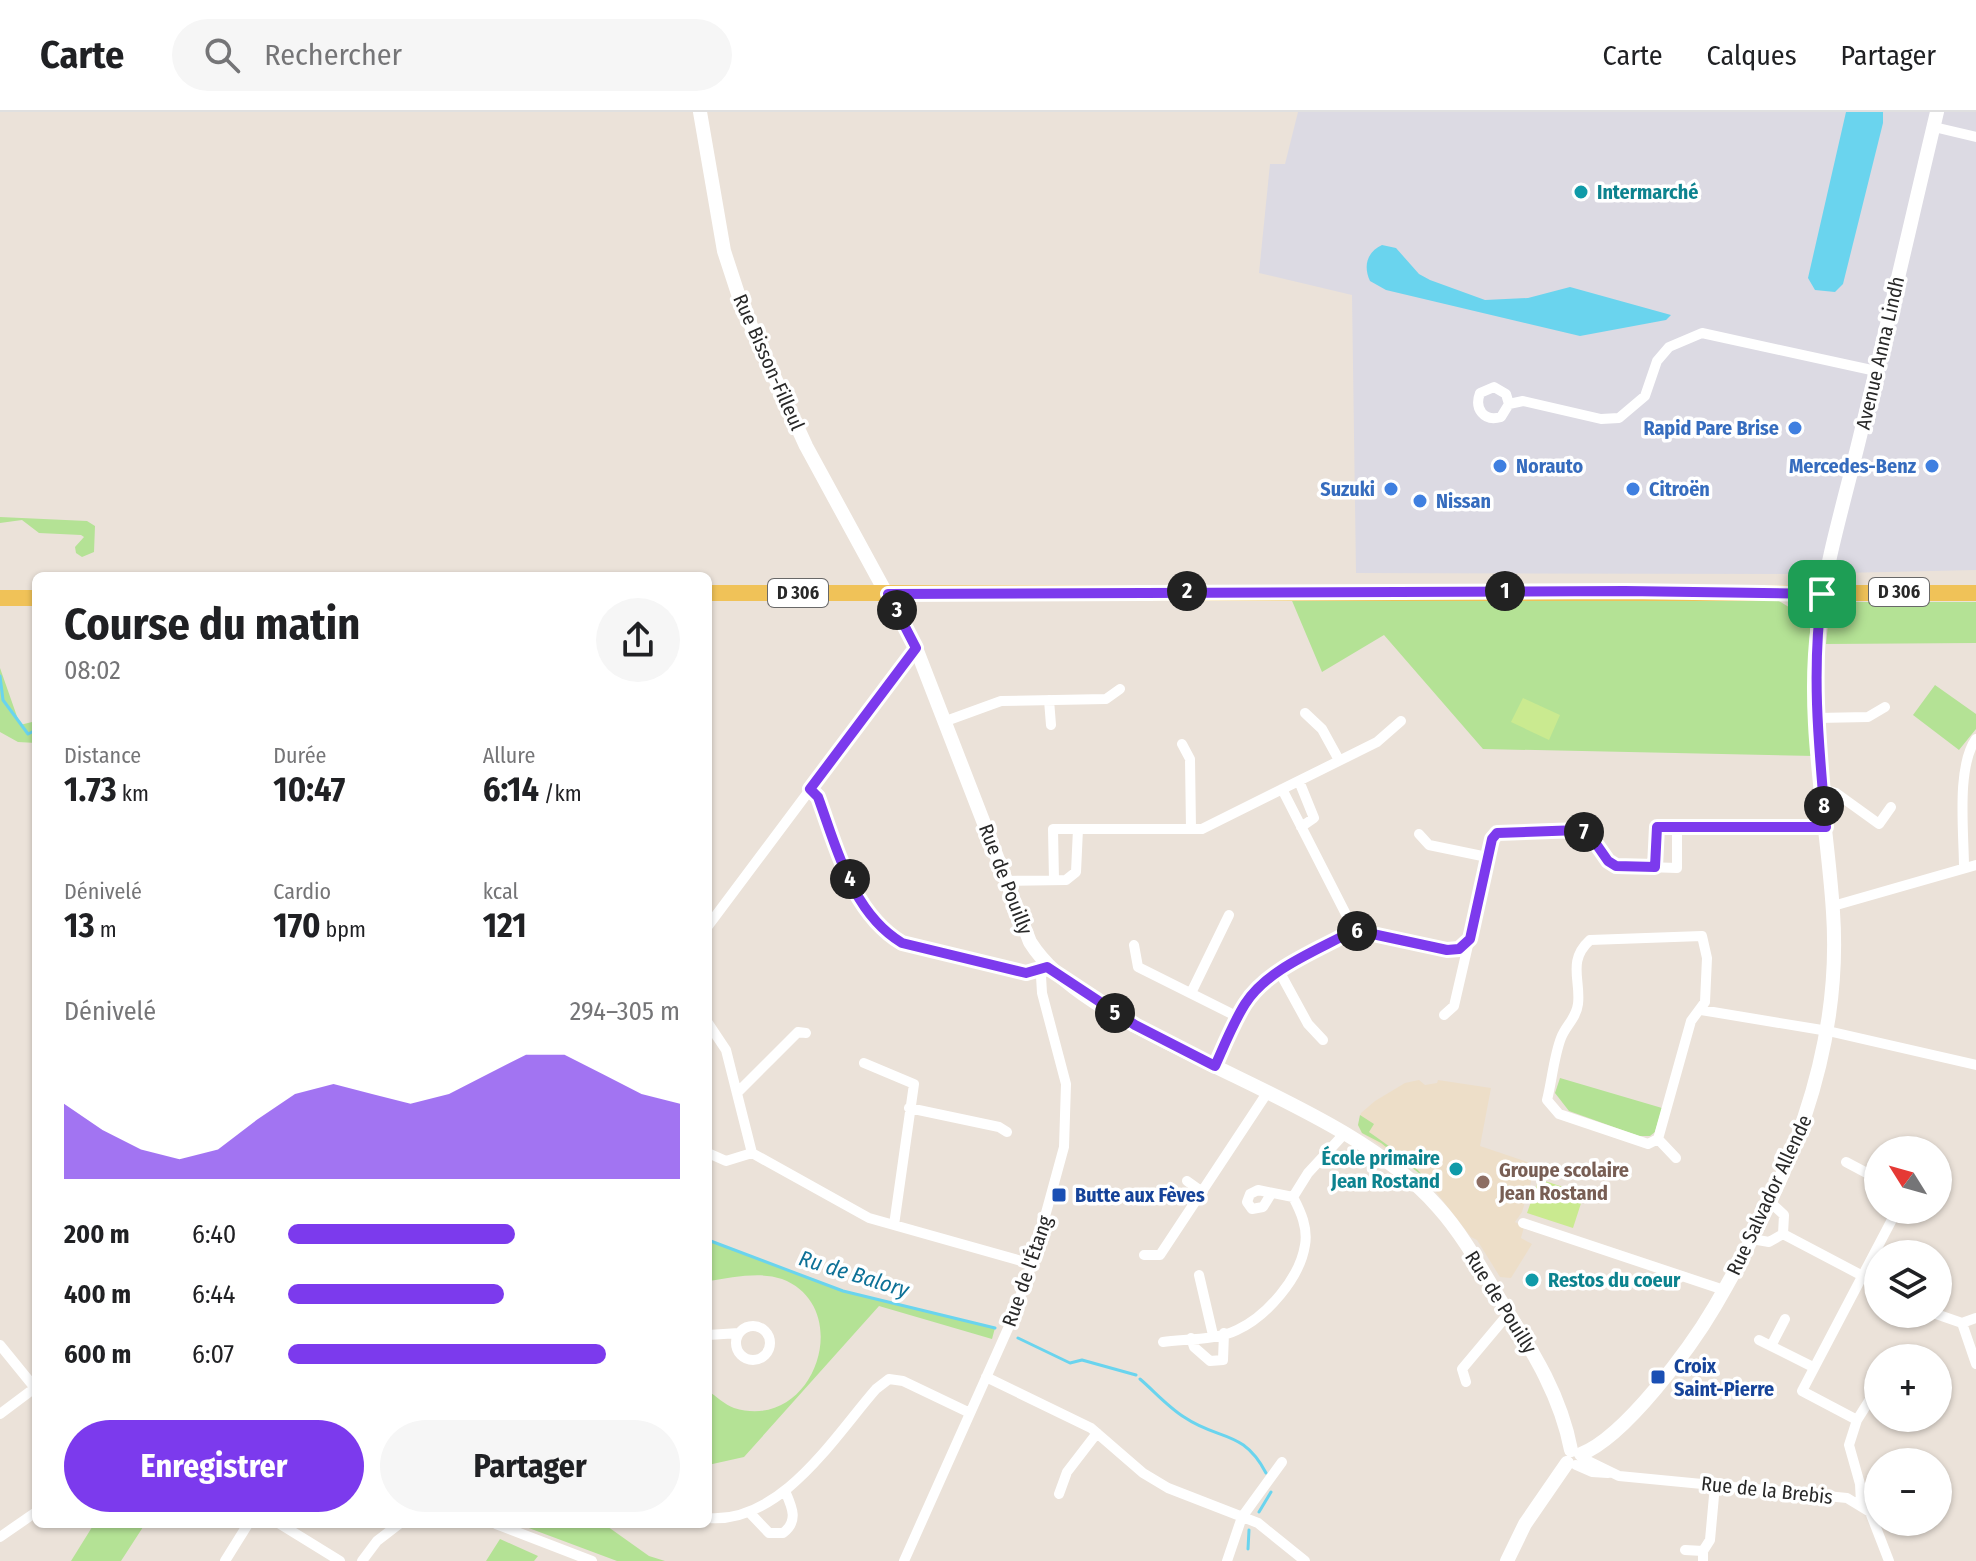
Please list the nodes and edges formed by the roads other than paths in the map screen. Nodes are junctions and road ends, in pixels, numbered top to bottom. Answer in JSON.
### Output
{"nodes":[{"id":1,"x":700,"y":112,"type":"edge"},
{"id":2,"x":1936,"y":119,"type":"edge"},
{"id":3,"x":1976,"y":137,"type":"edge"},
{"id":4,"x":1876,"y":371,"type":"junction"},
{"id":5,"x":1509,"y":404,"type":"dead end"},
{"id":6,"x":712,"y":593,"type":"edge"},
{"id":7,"x":1976,"y":593,"type":"edge"},
{"id":8,"x":888,"y":594,"type":"junction"},
{"id":9,"x":1822,"y":594,"type":"junction"},
{"id":10,"x":0,"y":598,"type":"edge"},
{"id":11,"x":32,"y":598,"type":"edge"},
{"id":12,"x":916,"y":648,"type":"junction"},
{"id":13,"x":1120,"y":689,"type":"dead end"},
{"id":14,"x":1049,"y":700,"type":"junction"},
{"id":15,"x":1885,"y":707,"type":"dead end"},
{"id":16,"x":1305,"y":713,"type":"dead end"},
{"id":17,"x":1817,"y":718,"type":"junction"},
{"id":18,"x":946,"y":721,"type":"junction"},
{"id":19,"x":1401,"y":721,"type":"dead end"},
{"id":20,"x":1051,"y":725,"type":"dead end"},
{"id":21,"x":1976,"y":739,"type":"edge"},
{"id":22,"x":1182,"y":744,"type":"dead end"},
{"id":23,"x":1339,"y":760,"type":"junction"},
{"id":24,"x":1299,"y":781,"type":"junction"},
{"id":25,"x":810,"y":789,"type":"junction"},
{"id":26,"x":1282,"y":789,"type":"junction"},
{"id":27,"x":1822,"y":789,"type":"junction"},
{"id":28,"x":1891,"y":807,"type":"dead end"},
{"id":29,"x":1301,"y":827,"type":"junction"},
{"id":30,"x":1677,"y":827,"type":"junction"},
{"id":31,"x":1826,"y":827,"type":"junction"},
{"id":32,"x":1078,"y":829,"type":"junction"},
{"id":33,"x":1191,"y":829,"type":"junction"},
{"id":34,"x":1419,"y":834,"type":"dead end"},
{"id":35,"x":1487,"y":857,"type":"junction"},
{"id":36,"x":1976,"y":865,"type":"edge"},
{"id":37,"x":1655,"y":867,"type":"junction"},
{"id":38,"x":1964,"y":868,"type":"junction"},
{"id":39,"x":1054,"y":880,"type":"junction"},
{"id":40,"x":1006,"y":881,"type":"junction"},
{"id":41,"x":1833,"y":906,"type":"junction"},
{"id":42,"x":1229,"y":915,"type":"dead end"},
{"id":43,"x":712,"y":921,"type":"edge"},
{"id":44,"x":1354,"y":930,"type":"junction"},
{"id":45,"x":1470,"y":939,"type":"junction"},
{"id":46,"x":1134,"y":945,"type":"dead end"},
{"id":47,"x":1047,"y":967,"type":"junction"},
{"id":48,"x":1279,"y":971,"type":"junction"},
{"id":49,"x":1191,"y":993,"type":"junction"},
{"id":50,"x":1701,"y":1010,"type":"junction"},
{"id":51,"x":1444,"y":1015,"type":"dead end"},
{"id":52,"x":1238,"y":1017,"type":"junction"},
{"id":53,"x":712,"y":1029,"type":"edge"},
{"id":54,"x":1828,"y":1031,"type":"junction"},
{"id":55,"x":806,"y":1033,"type":"dead end"},
{"id":56,"x":1323,"y":1040,"type":"dead end"},
{"id":57,"x":864,"y":1063,"type":"dead end"},
{"id":58,"x":1976,"y":1065,"type":"edge"},
{"id":59,"x":1215,"y":1066,"type":"junction"},
{"id":60,"x":739,"y":1091,"type":"junction"},
{"id":61,"x":1267,"y":1093,"type":"junction"},
{"id":62,"x":909,"y":1108,"type":"junction"},
{"id":63,"x":1007,"y":1132,"type":"dead end"},
{"id":64,"x":1344,"y":1134,"type":"junction"},
{"id":65,"x":1658,"y":1139,"type":"junction"},
{"id":66,"x":752,"y":1153,"type":"junction"},
{"id":67,"x":712,"y":1155,"type":"edge"},
{"id":68,"x":1676,"y":1158,"type":"dead end"},
{"id":69,"x":1846,"y":1162,"type":"dead end"},
{"id":70,"x":1864,"y":1172,"type":"edge"},
{"id":71,"x":1187,"y":1181,"type":"dead end"},
{"id":72,"x":1201,"y":1191,"type":"junction"},
{"id":73,"x":1271,"y":1194,"type":"dead end"},
{"id":74,"x":1293,"y":1197,"type":"junction"},
{"id":75,"x":1770,"y":1202,"type":"junction"},
{"id":76,"x":1523,"y":1223,"type":"dead end"},
{"id":77,"x":1889,"y":1224,"type":"edge"},
{"id":78,"x":894,"y":1225,"type":"junction"},
{"id":79,"x":1783,"y":1234,"type":"junction"},
{"id":80,"x":1752,"y":1239,"type":"junction"},
{"id":81,"x":1144,"y":1255,"type":"dead end"},
{"id":82,"x":1032,"y":1264,"type":"junction"},
{"id":83,"x":1199,"y":1275,"type":"dead end"},
{"id":84,"x":1862,"y":1275,"type":"junction"},
{"id":85,"x":1724,"y":1290,"type":"junction"},
{"id":86,"x":1509,"y":1313,"type":"junction"},
{"id":87,"x":1976,"y":1318,"type":"edge"},
{"id":88,"x":1785,"y":1319,"type":"dead end"},
{"id":89,"x":1952,"y":1320,"type":"edge"},
{"id":90,"x":1962,"y":1323,"type":"junction"},
{"id":91,"x":739,"y":1333,"type":"dead end"},
{"id":92,"x":1218,"y":1334,"type":"junction"},
{"id":93,"x":712,"y":1335,"type":"edge"},
{"id":94,"x":1191,"y":1338,"type":"junction"},
{"id":95,"x":1759,"y":1340,"type":"dead end"},
{"id":96,"x":1163,"y":1342,"type":"dead end"},
{"id":97,"x":0,"y":1345,"type":"edge"},
{"id":98,"x":1771,"y":1346,"type":"junction"},
{"id":99,"x":1976,"y":1364,"type":"edge"},
{"id":100,"x":1813,"y":1367,"type":"junction"},
{"id":101,"x":986,"y":1377,"type":"junction"},
{"id":102,"x":1466,"y":1382,"type":"dead end"},
{"id":103,"x":32,"y":1383,"type":"edge"},
{"id":104,"x":32,"y":1389,"type":"edge"},
{"id":105,"x":1864,"y":1409,"type":"edge"},
{"id":106,"x":970,"y":1413,"type":"junction"},
{"id":107,"x":0,"y":1414,"type":"edge"},
{"id":108,"x":1857,"y":1420,"type":"junction"},
{"id":109,"x":1097,"y":1433,"type":"junction"},
{"id":110,"x":1576,"y":1458,"type":"junction"},
{"id":111,"x":1282,"y":1462,"type":"dead end"},
{"id":112,"x":1715,"y":1485,"type":"junction"},
{"id":113,"x":785,"y":1491,"type":"junction"},
{"id":114,"x":1059,"y":1494,"type":"dead end"},
{"id":115,"x":1861,"y":1503,"type":"junction"},
{"id":116,"x":749,"y":1512,"type":"junction"},
{"id":117,"x":32,"y":1515,"type":"edge"},
{"id":118,"x":712,"y":1517,"type":"edge"},
{"id":119,"x":1242,"y":1517,"type":"junction"},
{"id":120,"x":246,"y":1528,"type":"edge"},
{"id":121,"x":286,"y":1528,"type":"edge"},
{"id":122,"x":394,"y":1528,"type":"edge"},
{"id":123,"x":506,"y":1528,"type":"edge"},
{"id":124,"x":0,"y":1537,"type":"edge"},
{"id":125,"x":1685,"y":1550,"type":"dead end"},
{"id":126,"x":1703,"y":1556,"type":"edge"},
{"id":127,"x":225,"y":1561,"type":"edge"},
{"id":128,"x":340,"y":1561,"type":"edge"},
{"id":129,"x":362,"y":1561,"type":"edge"},
{"id":130,"x":592,"y":1561,"type":"edge"},
{"id":131,"x":904,"y":1561,"type":"edge"},
{"id":132,"x":1227,"y":1561,"type":"edge"},
{"id":133,"x":1305,"y":1561,"type":"edge"},
{"id":134,"x":1507,"y":1561,"type":"edge"},
{"id":135,"x":1889,"y":1561,"type":"edge"}],
"edges":[{"from":1,"to":8,"type":"street","name":"Rue Bisson-Filleul"},
{"from":2,"to":3,"type":"street"},
{"from":2,"to":4,"type":"street","name":"Avenue Anna Lindh"},
{"from":4,"to":5,"type":"street"},
{"from":4,"to":9,"type":"street","name":"Avenue Anna Lindh"},
{"from":6,"to":8,"type":"main road","number":"D 306"},
{"from":7,"to":9,"type":"main road","number":"D 306"},
{"from":8,"to":9,"type":"main road","number":"D 306"},
{"from":8,"to":12,"type":"street","name":"Rue de Pouilly"},
{"from":9,"to":17,"type":"street","name":"Rue Salvador Allende"},
{"from":10,"to":11,"type":"main road"},
{"from":12,"to":18,"type":"street","name":"Rue de Pouilly"},
{"from":12,"to":25,"type":"street"},
{"from":13,"to":14,"type":"street"},
{"from":14,"to":18,"type":"street"},
{"from":14,"to":20,"type":"street"},
{"from":15,"to":17,"type":"street"},
{"from":16,"to":23,"type":"street"},
{"from":17,"to":27,"type":"street","name":"Rue Salvador Allende"},
{"from":18,"to":40,"type":"street","name":"Rue de Pouilly"},
{"from":19,"to":23,"type":"street"},
{"from":21,"to":38,"type":"street"},
{"from":22,"to":33,"type":"street"},
{"from":23,"to":24,"type":"street"},
{"from":24,"to":26,"type":"street"},
{"from":24,"to":29,"type":"street"},
{"from":25,"to":43,"type":"street"},
{"from":25,"to":47,"type":"street"},
{"from":26,"to":29,"type":"street"},
{"from":26,"to":33,"type":"street"},
{"from":27,"to":28,"type":"street"},
{"from":27,"to":31,"type":"street","name":"Rue Salvador Allende"},
{"from":29,"to":44,"type":"street"},
{"from":30,"to":31,"type":"street"},
{"from":30,"to":37,"type":"street"},
{"from":30,"to":37,"type":"street"},
{"from":31,"to":41,"type":"street","name":"Rue Salvador Allende"},
{"from":32,"to":33,"type":"street"},
{"from":32,"to":39,"type":"street"},
{"from":32,"to":39,"type":"street"},
{"from":34,"to":35,"type":"street"},
{"from":35,"to":37,"type":"street"},
{"from":35,"to":45,"type":"street"},
{"from":36,"to":38,"type":"street"},
{"from":38,"to":41,"type":"street"},
{"from":39,"to":40,"type":"street"},
{"from":40,"to":47,"type":"street","name":"Rue de Pouilly"},
{"from":41,"to":54,"type":"street","name":"Rue Salvador Allende"},
{"from":42,"to":49,"type":"street"},
{"from":44,"to":45,"type":"street"},
{"from":44,"to":48,"type":"street"},
{"from":45,"to":51,"type":"street"},
{"from":46,"to":49,"type":"street"},
{"from":47,"to":59,"type":"street","name":"Rue de Pouilly"},
{"from":47,"to":82,"type":"street","name":"Rue de l'Étang"},
{"from":48,"to":52,"type":"street"},
{"from":48,"to":56,"type":"street"},
{"from":49,"to":52,"type":"street"},
{"from":50,"to":54,"type":"street"},
{"from":50,"to":65,"type":"street"},
{"from":50,"to":65,"type":"street"},
{"from":52,"to":59,"type":"street"},
{"from":53,"to":60,"type":"street"},
{"from":54,"to":58,"type":"street"},
{"from":54,"to":75,"type":"street","name":"Rue Salvador Allende"},
{"from":55,"to":60,"type":"street"},
{"from":57,"to":62,"type":"street"},
{"from":59,"to":61,"type":"street","name":"Rue de Pouilly"},
{"from":60,"to":66,"type":"street"},
{"from":61,"to":64,"type":"street","name":"Rue de Pouilly"},
{"from":61,"to":72,"type":"street"},
{"from":62,"to":63,"type":"street"},
{"from":62,"to":78,"type":"street"},
{"from":64,"to":74,"type":"street"},
{"from":64,"to":86,"type":"street","name":"Rue de Pouilly"},
{"from":65,"to":68,"type":"street"},
{"from":66,"to":67,"type":"street"},
{"from":66,"to":78,"type":"street"},
{"from":69,"to":70,"type":"street"},
{"from":71,"to":72,"type":"street"},
{"from":72,"to":81,"type":"street"},
{"from":73,"to":74,"type":"street"},
{"from":74,"to":92,"type":"street"},
{"from":75,"to":79,"type":"street"},
{"from":75,"to":80,"type":"street","name":"Rue Salvador Allende"},
{"from":76,"to":85,"type":"street"},
{"from":77,"to":84,"type":"street"},
{"from":78,"to":82,"type":"street"},
{"from":79,"to":80,"type":"street"},
{"from":79,"to":84,"type":"street"},
{"from":80,"to":85,"type":"street","name":"Rue Salvador Allende"},
{"from":82,"to":101,"type":"street","name":"Rue de l'Étang"},
{"from":83,"to":92,"type":"street"},
{"from":84,"to":100,"type":"street"},
{"from":85,"to":110,"type":"street","name":"Rue Salvador Allende"},
{"from":86,"to":102,"type":"street"},
{"from":86,"to":110,"type":"street","name":"Rue de Pouilly"},
{"from":87,"to":90,"type":"street"},
{"from":88,"to":98,"type":"street"},
{"from":89,"to":90,"type":"street"},
{"from":90,"to":99,"type":"street"},
{"from":91,"to":93,"type":"street"},
{"from":92,"to":94,"type":"street"},
{"from":92,"to":94,"type":"street"},
{"from":94,"to":96,"type":"street"},
{"from":95,"to":98,"type":"street"},
{"from":97,"to":103,"type":"street"},
{"from":98,"to":100,"type":"street"},
{"from":100,"to":108,"type":"street"},
{"from":101,"to":106,"type":"street","name":"Rue de l'Étang"},
{"from":101,"to":109,"type":"street"},
{"from":104,"to":107,"type":"street"},
{"from":105,"to":108,"type":"street"},
{"from":106,"to":113,"type":"street"},
{"from":106,"to":131,"type":"street","name":"Rue de l'Étang"},
{"from":108,"to":115,"type":"street"},
{"from":109,"to":114,"type":"street"},
{"from":109,"to":119,"type":"street"},
{"from":110,"to":112,"type":"street","name":"Rue de la Brebis"},
{"from":110,"to":134,"type":"street","name":"Rue Salvador Allende"},
{"from":111,"to":119,"type":"street"},
{"from":112,"to":115,"type":"street","name":"Rue de la Brebis"},
{"from":112,"to":126,"type":"street"},
{"from":113,"to":116,"type":"street"},
{"from":113,"to":116,"type":"street"},
{"from":115,"to":135,"type":"street","name":"Rue de la Brebis"},
{"from":116,"to":118,"type":"street"},
{"from":117,"to":124,"type":"street"},
{"from":119,"to":132,"type":"street"},
{"from":119,"to":133,"type":"street"},
{"from":120,"to":127,"type":"street"},
{"from":121,"to":128,"type":"street"},
{"from":122,"to":129,"type":"street"},
{"from":123,"to":130,"type":"street"},
{"from":125,"to":126,"type":"street"}]}
